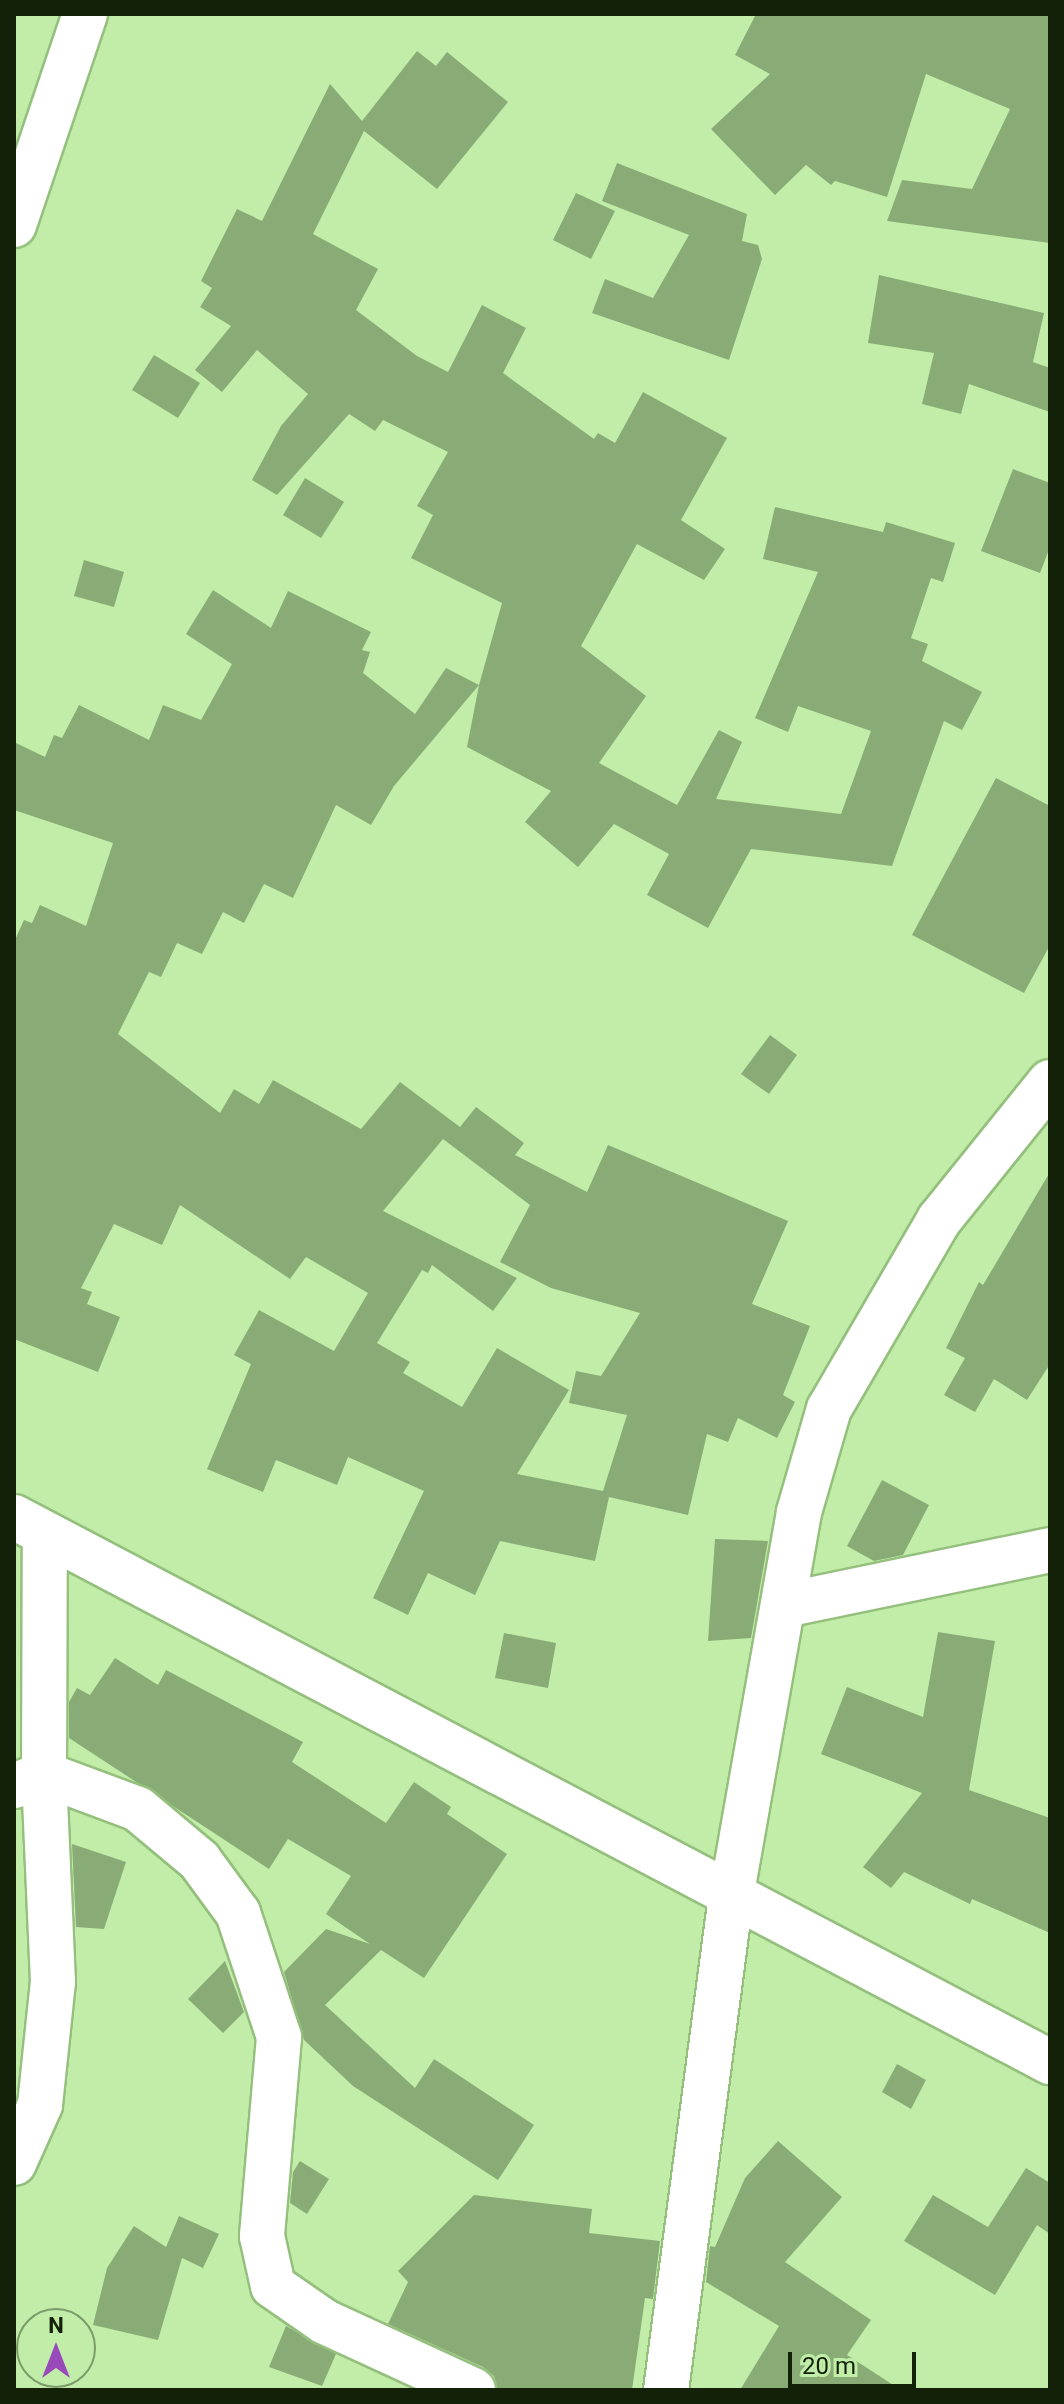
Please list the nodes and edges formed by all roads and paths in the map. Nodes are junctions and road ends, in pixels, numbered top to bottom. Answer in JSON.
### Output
{"nodes":[{"id":1,"x":85,"y":14,"type":"edge"},
{"id":2,"x":14,"y":225,"type":"edge"},
{"id":3,"x":1050,"y":1082,"type":"edge"},
{"id":4,"x":30,"y":1526,"type":"edge"},
{"id":5,"x":1050,"y":1550,"type":"edge"},
{"id":6,"x":785,"y":1605,"type":"junction"},
{"id":7,"x":29,"y":1780,"type":"edge"},
{"id":8,"x":731,"y":1898,"type":"junction"},
{"id":9,"x":1050,"y":2062,"type":"edge"},
{"id":10,"x":14,"y":2163,"type":"edge"},
{"id":11,"x":473,"y":2390,"type":"edge"},
{"id":12,"x":666,"y":2390,"type":"edge"}],
"edges":[{"from":1,"to":2,"type":"street"},
{"from":3,"to":6,"type":"street"},
{"from":4,"to":7,"type":"street"},
{"from":4,"to":8,"type":"street"},
{"from":5,"to":6,"type":"street"},
{"from":6,"to":8,"type":"street"},
{"from":7,"to":10,"type":"street"},
{"from":7,"to":11,"type":"street"},
{"from":8,"to":9,"type":"street"},
{"from":8,"to":12,"type":"street"}]}
